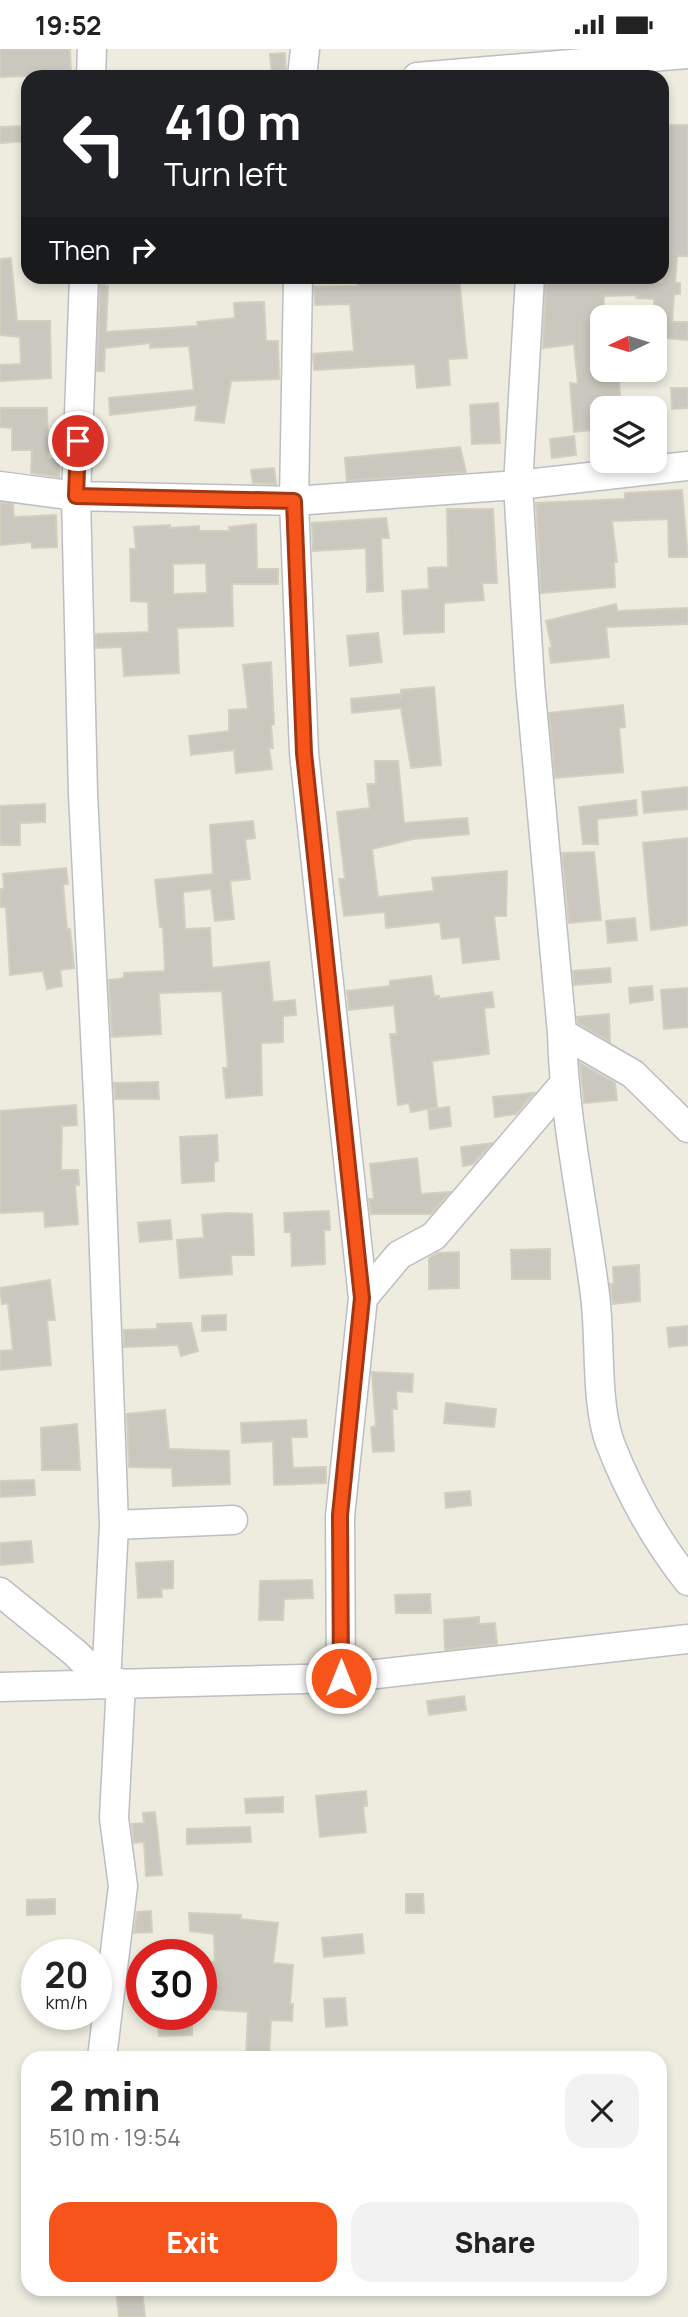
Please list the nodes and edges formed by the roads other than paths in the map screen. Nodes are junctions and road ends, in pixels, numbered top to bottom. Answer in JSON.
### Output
{"nodes":[{"id":1,"x":92,"y":49,"type":"edge"},
{"id":2,"x":305,"y":49,"type":"edge"},
{"id":3,"x":688,"y":54,"type":"edge"},
{"id":4,"x":541,"y":65,"type":"edge"},
{"id":5,"x":91,"y":70,"type":"edge"},
{"id":6,"x":303,"y":70,"type":"edge"},
{"id":7,"x":489,"y":70,"type":"edge"},
{"id":8,"x":84,"y":284,"type":"edge"},
{"id":9,"x":298,"y":284,"type":"edge"},
{"id":10,"x":530,"y":284,"type":"edge"},
{"id":11,"x":688,"y":466,"type":"edge"},
{"id":12,"x":519,"y":485,"type":"junction"},
{"id":13,"x":0,"y":486,"type":"edge"},
{"id":14,"x":76,"y":496,"type":"junction"},
{"id":15,"x":294,"y":501,"type":"junction"},
{"id":16,"x":562,"y":1033,"type":"junction"},
{"id":17,"x":563,"y":1085,"type":"junction"},
{"id":18,"x":688,"y":1128,"type":"edge"},
{"id":19,"x":362,"y":1298,"type":"junction"},
{"id":20,"x":233,"y":1520,"type":"dead end"},
{"id":21,"x":114,"y":1525,"type":"junction"},
{"id":22,"x":688,"y":1581,"type":"edge"},
{"id":23,"x":0,"y":1591,"type":"edge"},
{"id":24,"x":688,"y":1639,"type":"edge"},
{"id":25,"x":341,"y":1678,"type":"junction"},
{"id":26,"x":113,"y":1683,"type":"junction"},
{"id":27,"x":0,"y":1686,"type":"edge"},
{"id":28,"x":104,"y":2051,"type":"edge"}],
"edges":[{"from":1,"to":5,"type":"street"},
{"from":2,"to":6,"type":"street"},
{"from":3,"to":4,"type":"street"},
{"from":4,"to":7,"type":"street"},
{"from":8,"to":14,"type":"street"},
{"from":9,"to":15,"type":"street"},
{"from":10,"to":12,"type":"street"},
{"from":11,"to":12,"type":"street"},
{"from":12,"to":15,"type":"street"},
{"from":12,"to":16,"type":"street"},
{"from":13,"to":14,"type":"street"},
{"from":14,"to":15,"type":"street"},
{"from":14,"to":21,"type":"street"},
{"from":15,"to":19,"type":"street"},
{"from":16,"to":17,"type":"street"},
{"from":16,"to":18,"type":"street"},
{"from":17,"to":19,"type":"street"},
{"from":17,"to":22,"type":"street"},
{"from":19,"to":25,"type":"street"},
{"from":20,"to":21,"type":"street"},
{"from":21,"to":26,"type":"street"},
{"from":23,"to":26,"type":"street"},
{"from":24,"to":25,"type":"street"},
{"from":25,"to":26,"type":"street"},
{"from":26,"to":27,"type":"street"},
{"from":26,"to":28,"type":"street"}]}
